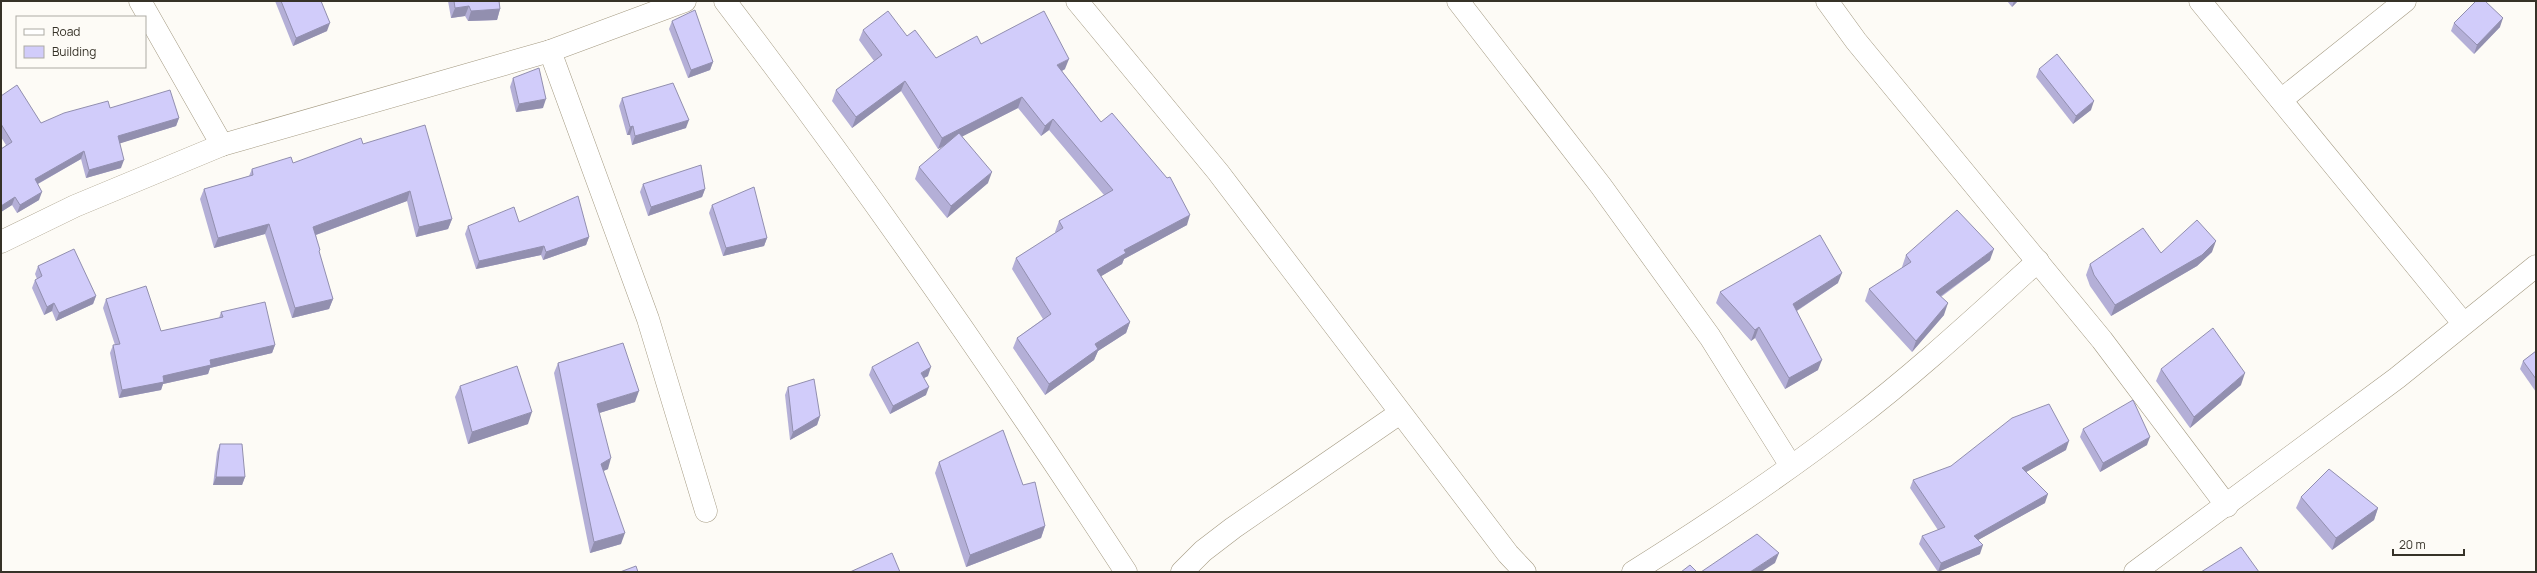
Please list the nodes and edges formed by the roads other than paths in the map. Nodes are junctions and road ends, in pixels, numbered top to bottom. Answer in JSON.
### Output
{"nodes":[{"id":1,"x":140,"y":1,"type":"edge"},
{"id":2,"x":685,"y":1,"type":"edge"},
{"id":3,"x":725,"y":1,"type":"edge"},
{"id":4,"x":1077,"y":1,"type":"edge"},
{"id":5,"x":1458,"y":1,"type":"edge"},
{"id":6,"x":1827,"y":1,"type":"edge"},
{"id":7,"x":2200,"y":1,"type":"edge"},
{"id":8,"x":2405,"y":1,"type":"edge"},
{"id":9,"x":550,"y":51,"type":"junction"},
{"id":10,"x":2281,"y":100,"type":"junction"},
{"id":11,"x":222,"y":146,"type":"junction"},
{"id":12,"x":1,"y":242,"type":"edge"},
{"id":13,"x":2038,"y":261,"type":"junction"},
{"id":14,"x":2536,"y":266,"type":"edge"},
{"id":15,"x":2463,"y":323,"type":"junction"},
{"id":16,"x":1400,"y":413,"type":"junction"},
{"id":17,"x":1791,"y":466,"type":"junction"},
{"id":18,"x":2227,"y":506,"type":"junction"},
{"id":19,"x":706,"y":510,"type":"dead end"},
{"id":20,"x":1126,"y":572,"type":"edge"},
{"id":21,"x":1182,"y":572,"type":"edge"},
{"id":22,"x":1525,"y":572,"type":"edge"},
{"id":23,"x":1633,"y":572,"type":"edge"},
{"id":24,"x":2135,"y":572,"type":"edge"}],
"edges":[{"from":1,"to":11,"type":"street"},
{"from":2,"to":9,"type":"street"},
{"from":3,"to":20,"type":"street"},
{"from":4,"to":16,"type":"street"},
{"from":5,"to":17,"type":"street"},
{"from":6,"to":13,"type":"street"},
{"from":7,"to":10,"type":"street"},
{"from":8,"to":10,"type":"street"},
{"from":9,"to":11,"type":"street"},
{"from":9,"to":19,"type":"street"},
{"from":10,"to":15,"type":"street"},
{"from":11,"to":12,"type":"street"},
{"from":13,"to":17,"type":"street"},
{"from":13,"to":18,"type":"street"},
{"from":14,"to":15,"type":"street"},
{"from":15,"to":18,"type":"street"},
{"from":16,"to":21,"type":"street"},
{"from":16,"to":22,"type":"street"},
{"from":17,"to":23,"type":"street"},
{"from":18,"to":24,"type":"street"}]}
